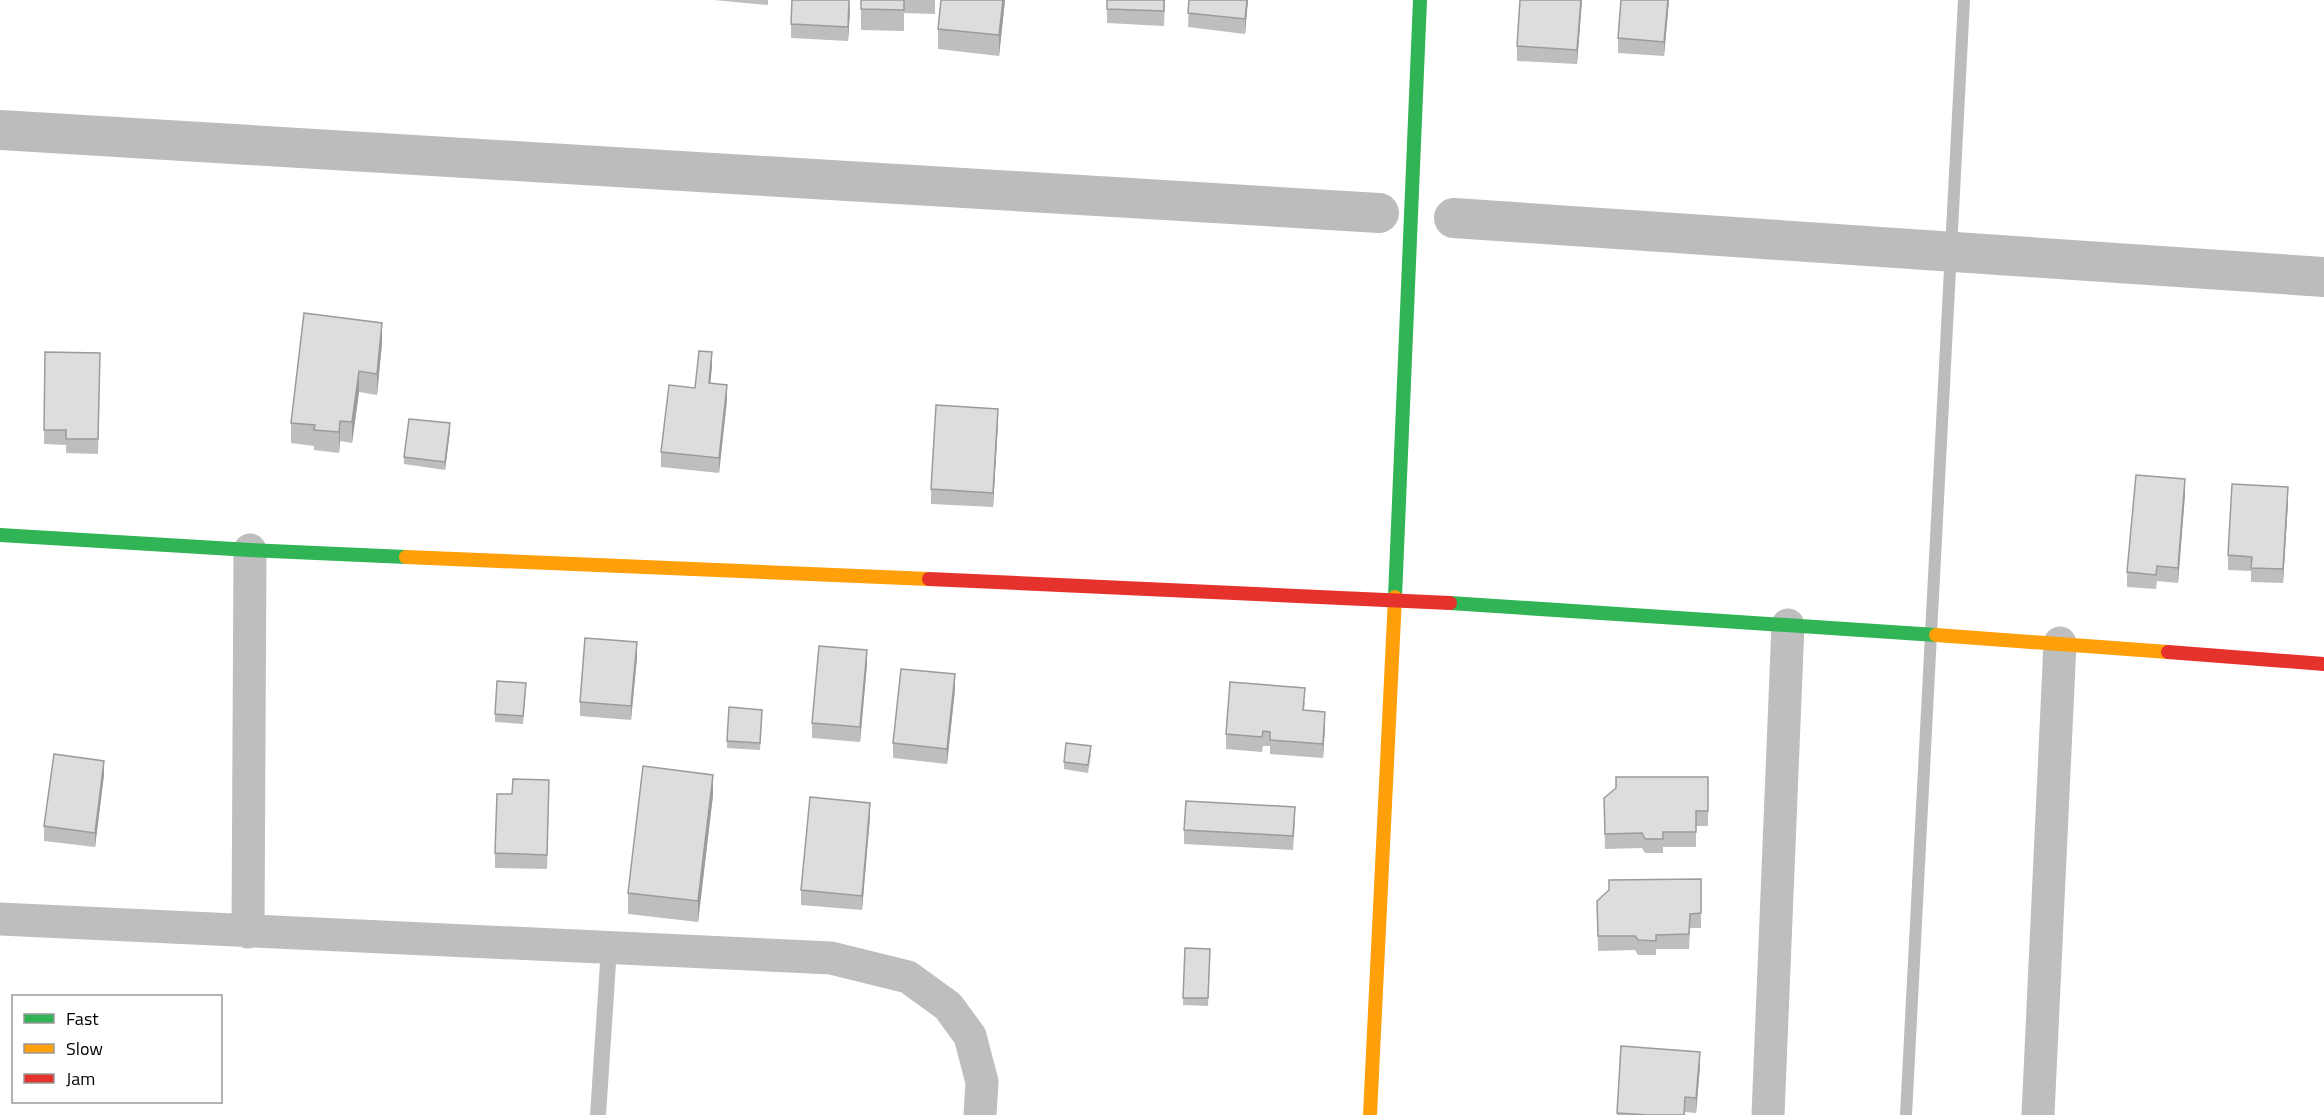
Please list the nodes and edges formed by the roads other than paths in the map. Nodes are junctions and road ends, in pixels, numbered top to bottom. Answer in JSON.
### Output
{"nodes":[{"id":1,"x":1420,"y":0,"type":"edge"},
{"id":2,"x":0,"y":534,"type":"edge"},
{"id":3,"x":250,"y":550,"type":"junction"},
{"id":4,"x":1395,"y":599,"type":"junction"},
{"id":5,"x":1788,"y":625,"type":"junction"},
{"id":6,"x":2060,"y":643,"type":"junction"},
{"id":7,"x":2324,"y":664,"type":"edge"},
{"id":8,"x":0,"y":919,"type":"edge"},
{"id":9,"x":248,"y":932,"type":"junction"},
{"id":10,"x":609,"y":948,"type":"junction"},
{"id":11,"x":598,"y":1115,"type":"edge"},
{"id":12,"x":980,"y":1115,"type":"edge"},
{"id":13,"x":1370,"y":1115,"type":"edge"},
{"id":14,"x":1768,"y":1115,"type":"edge"},
{"id":15,"x":2038,"y":1115,"type":"edge"}],
"edges":[{"from":1,"to":4,"type":"street"},
{"from":2,"to":3,"type":"street"},
{"from":3,"to":4,"type":"street"},
{"from":3,"to":9,"type":"street"},
{"from":4,"to":5,"type":"street"},
{"from":4,"to":13,"type":"street"},
{"from":5,"to":6,"type":"street"},
{"from":5,"to":14,"type":"street"},
{"from":6,"to":7,"type":"street"},
{"from":6,"to":15,"type":"street"},
{"from":8,"to":9,"type":"street"},
{"from":9,"to":10,"type":"street"},
{"from":10,"to":11,"type":"lane"},
{"from":10,"to":12,"type":"street"}]}
